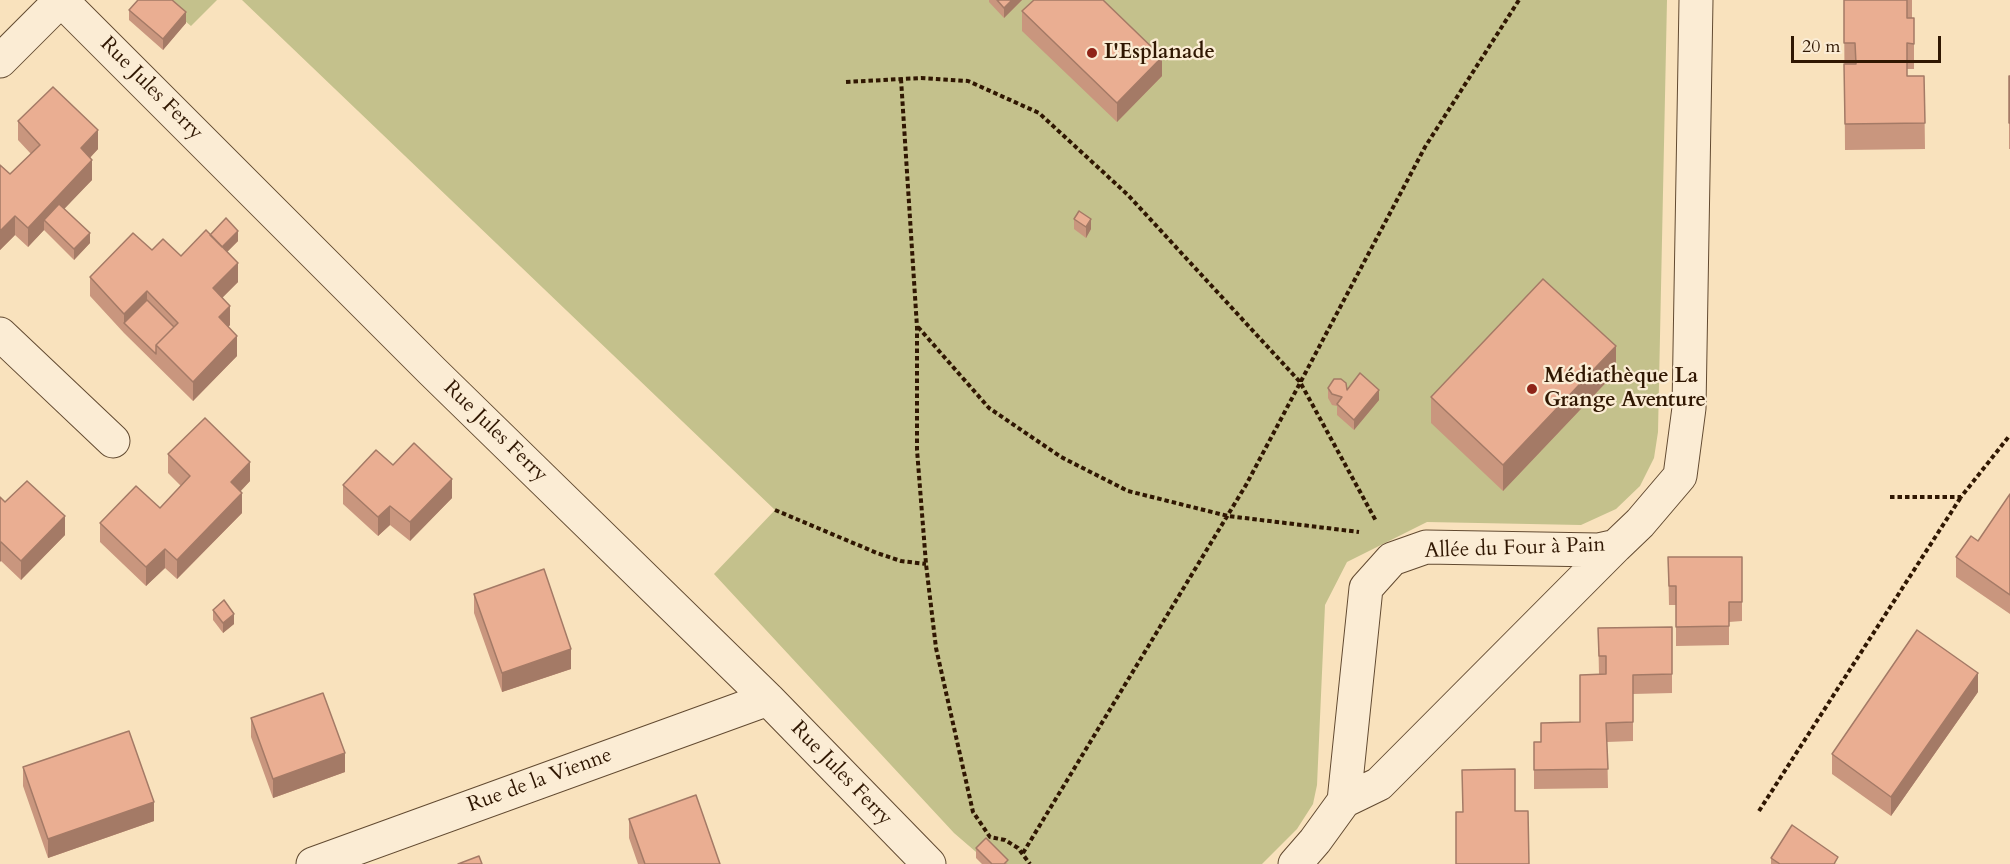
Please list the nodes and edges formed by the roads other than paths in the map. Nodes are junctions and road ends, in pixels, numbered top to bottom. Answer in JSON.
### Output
{"nodes":[{"id":1,"x":61,"y":0,"type":"edge"},
{"id":2,"x":1696,"y":0,"type":"edge"},
{"id":3,"x":0,"y":61,"type":"edge"},
{"id":4,"x":0,"y":334,"type":"edge"},
{"id":5,"x":113,"y":441,"type":"dead end"},
{"id":6,"x":1616,"y":546,"type":"junction"},
{"id":7,"x":768,"y":699,"type":"junction"},
{"id":8,"x":1344,"y":801,"type":"junction"},
{"id":9,"x":313,"y":864,"type":"edge"},
{"id":10,"x":929,"y":864,"type":"edge"},
{"id":11,"x":1295,"y":864,"type":"edge"}],
"edges":[{"from":1,"to":3,"type":"street"},
{"from":1,"to":7,"type":"street","name":"Rue Jules Ferry"},
{"from":2,"to":6,"type":"street","name":"Allée du Four à Pain"},
{"from":4,"to":5,"type":"street"},
{"from":6,"to":8,"type":"street"},
{"from":6,"to":8,"type":"street","name":"Allée du Four à Pain"},
{"from":7,"to":9,"type":"street","name":"Rue de la Vienne"},
{"from":7,"to":10,"type":"street","name":"Rue Jules Ferry"},
{"from":8,"to":11,"type":"street"}]}
